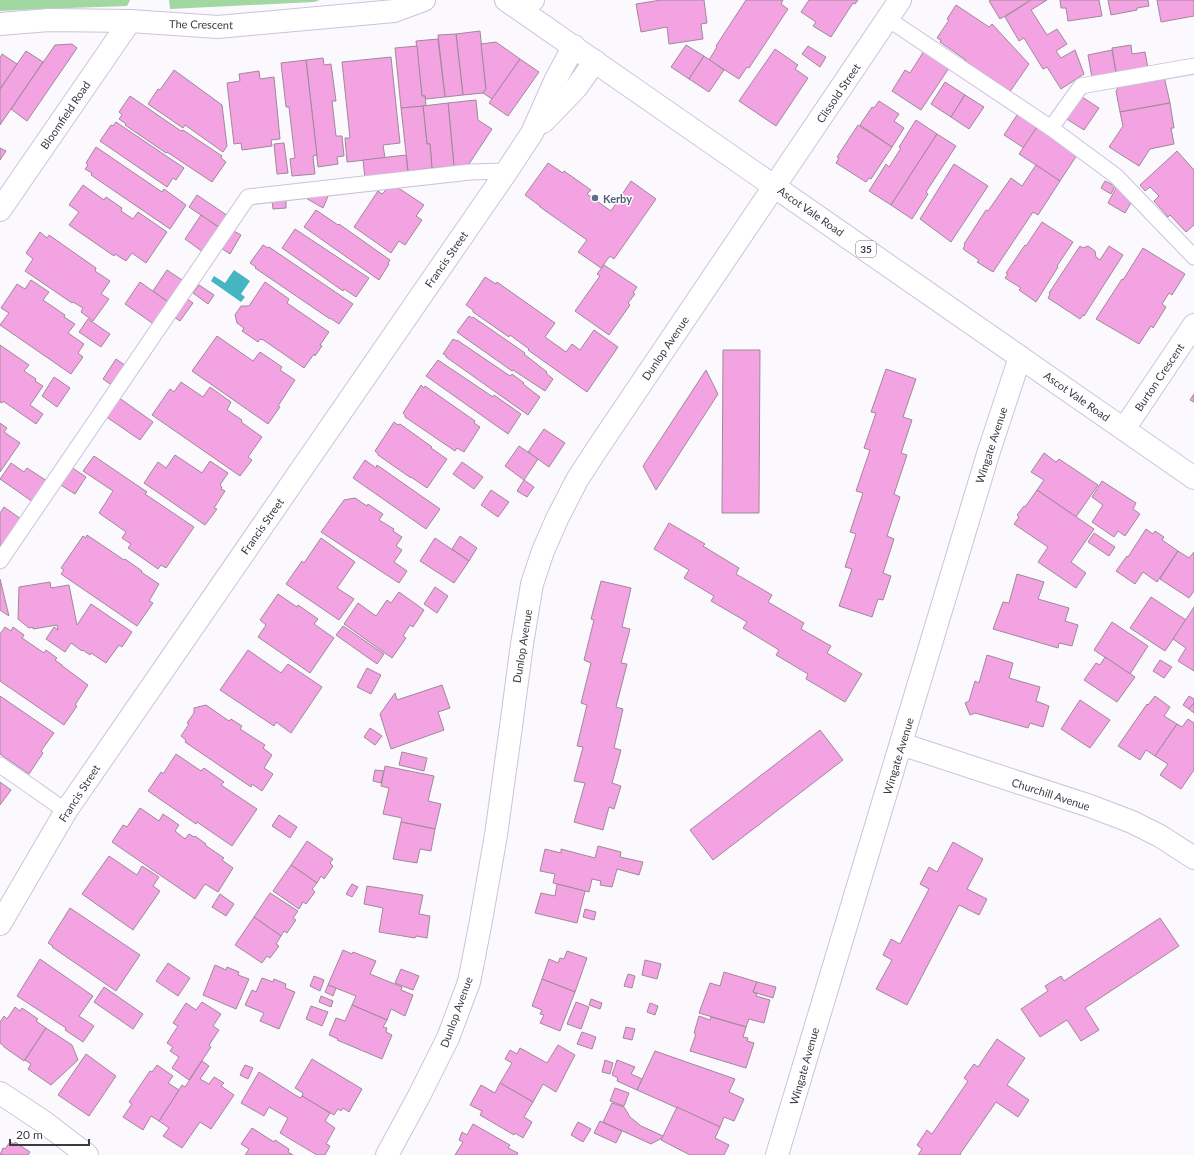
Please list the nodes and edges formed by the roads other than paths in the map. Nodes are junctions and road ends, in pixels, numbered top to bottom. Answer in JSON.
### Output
{"nodes":[{"id":1,"x":424,"y":0,"type":"edge"},
{"id":2,"x":900,"y":0,"type":"edge"},
{"id":3,"x":517,"y":1,"type":"edge"},
{"id":4,"x":888,"y":19,"type":"junction"},
{"id":5,"x":130,"y":21,"type":"junction"},
{"id":6,"x":0,"y":24,"type":"edge"},
{"id":7,"x":574,"y":46,"type":"junction"},
{"id":8,"x":595,"y":61,"type":"junction"},
{"id":9,"x":1194,"y":66,"type":"edge"},
{"id":10,"x":1051,"y":128,"type":"junction"},
{"id":11,"x":532,"y":133,"type":"junction"},
{"id":12,"x":507,"y":171,"type":"junction"},
{"id":13,"x":775,"y":186,"type":"junction"},
{"id":14,"x":0,"y":210,"type":"edge"},
{"id":15,"x":1194,"y":257,"type":"edge"},
{"id":16,"x":1194,"y":325,"type":"edge"},
{"id":17,"x":1020,"y":357,"type":"junction"},
{"id":18,"x":1124,"y":430,"type":"junction"},
{"id":19,"x":1194,"y":478,"type":"edge"},
{"id":20,"x":0,"y":561,"type":"edge"},
{"id":21,"x":902,"y":744,"type":"junction"},
{"id":22,"x":0,"y":765,"type":"edge"},
{"id":23,"x":66,"y":811,"type":"junction"},
{"id":24,"x":1194,"y":858,"type":"edge"},
{"id":25,"x":0,"y":924,"type":"edge"},
{"id":26,"x":0,"y":1093,"type":"edge"},
{"id":27,"x":87,"y":1155,"type":"edge"},
{"id":28,"x":387,"y":1155,"type":"edge"},
{"id":29,"x":777,"y":1155,"type":"edge"}],
"edges":[{"from":1,"to":5,"type":"street","name":"The Crescent"},
{"from":2,"to":4,"type":"street","name":"Clissold Street"},
{"from":3,"to":7,"type":"street","name":"Ascot Vale Road","number":"35"},
{"from":4,"to":10,"type":"lane"},
{"from":4,"to":13,"type":"street","name":"Clissold Street"},
{"from":5,"to":6,"type":"street","name":"The Crescent"},
{"from":5,"to":14,"type":"street","name":"Bloomfield Road"},
{"from":7,"to":8,"type":"street","name":"Ascot Vale Road","number":"35"},
{"from":7,"to":11,"type":"street","name":"Francis Street"},
{"from":8,"to":11,"type":"street","name":"Francis Street"},
{"from":8,"to":13,"type":"street","name":"Ascot Vale Road","number":"35"},
{"from":9,"to":10,"type":"lane"},
{"from":10,"to":15,"type":"lane"},
{"from":11,"to":12,"type":"street","name":"Francis Street"},
{"from":12,"to":20,"type":"lane"},
{"from":12,"to":23,"type":"street","name":"Francis Street"},
{"from":13,"to":17,"type":"street","name":"Ascot Vale Road","number":"35"},
{"from":13,"to":28,"type":"street","name":"Dunlop Avenue"},
{"from":16,"to":18,"type":"street","name":"Burton Crescent"},
{"from":17,"to":18,"type":"street","name":"Ascot Vale Road","number":"35"},
{"from":17,"to":21,"type":"street","name":"Wingate Avenue"},
{"from":18,"to":19,"type":"street","name":"Ascot Vale Road","number":"35"},
{"from":21,"to":24,"type":"street","name":"Churchill Avenue"},
{"from":21,"to":29,"type":"street","name":"Wingate Avenue"},
{"from":22,"to":23,"type":"lane"},
{"from":23,"to":25,"type":"street","name":"Francis Street"},
{"from":26,"to":27,"type":"street"}]}
